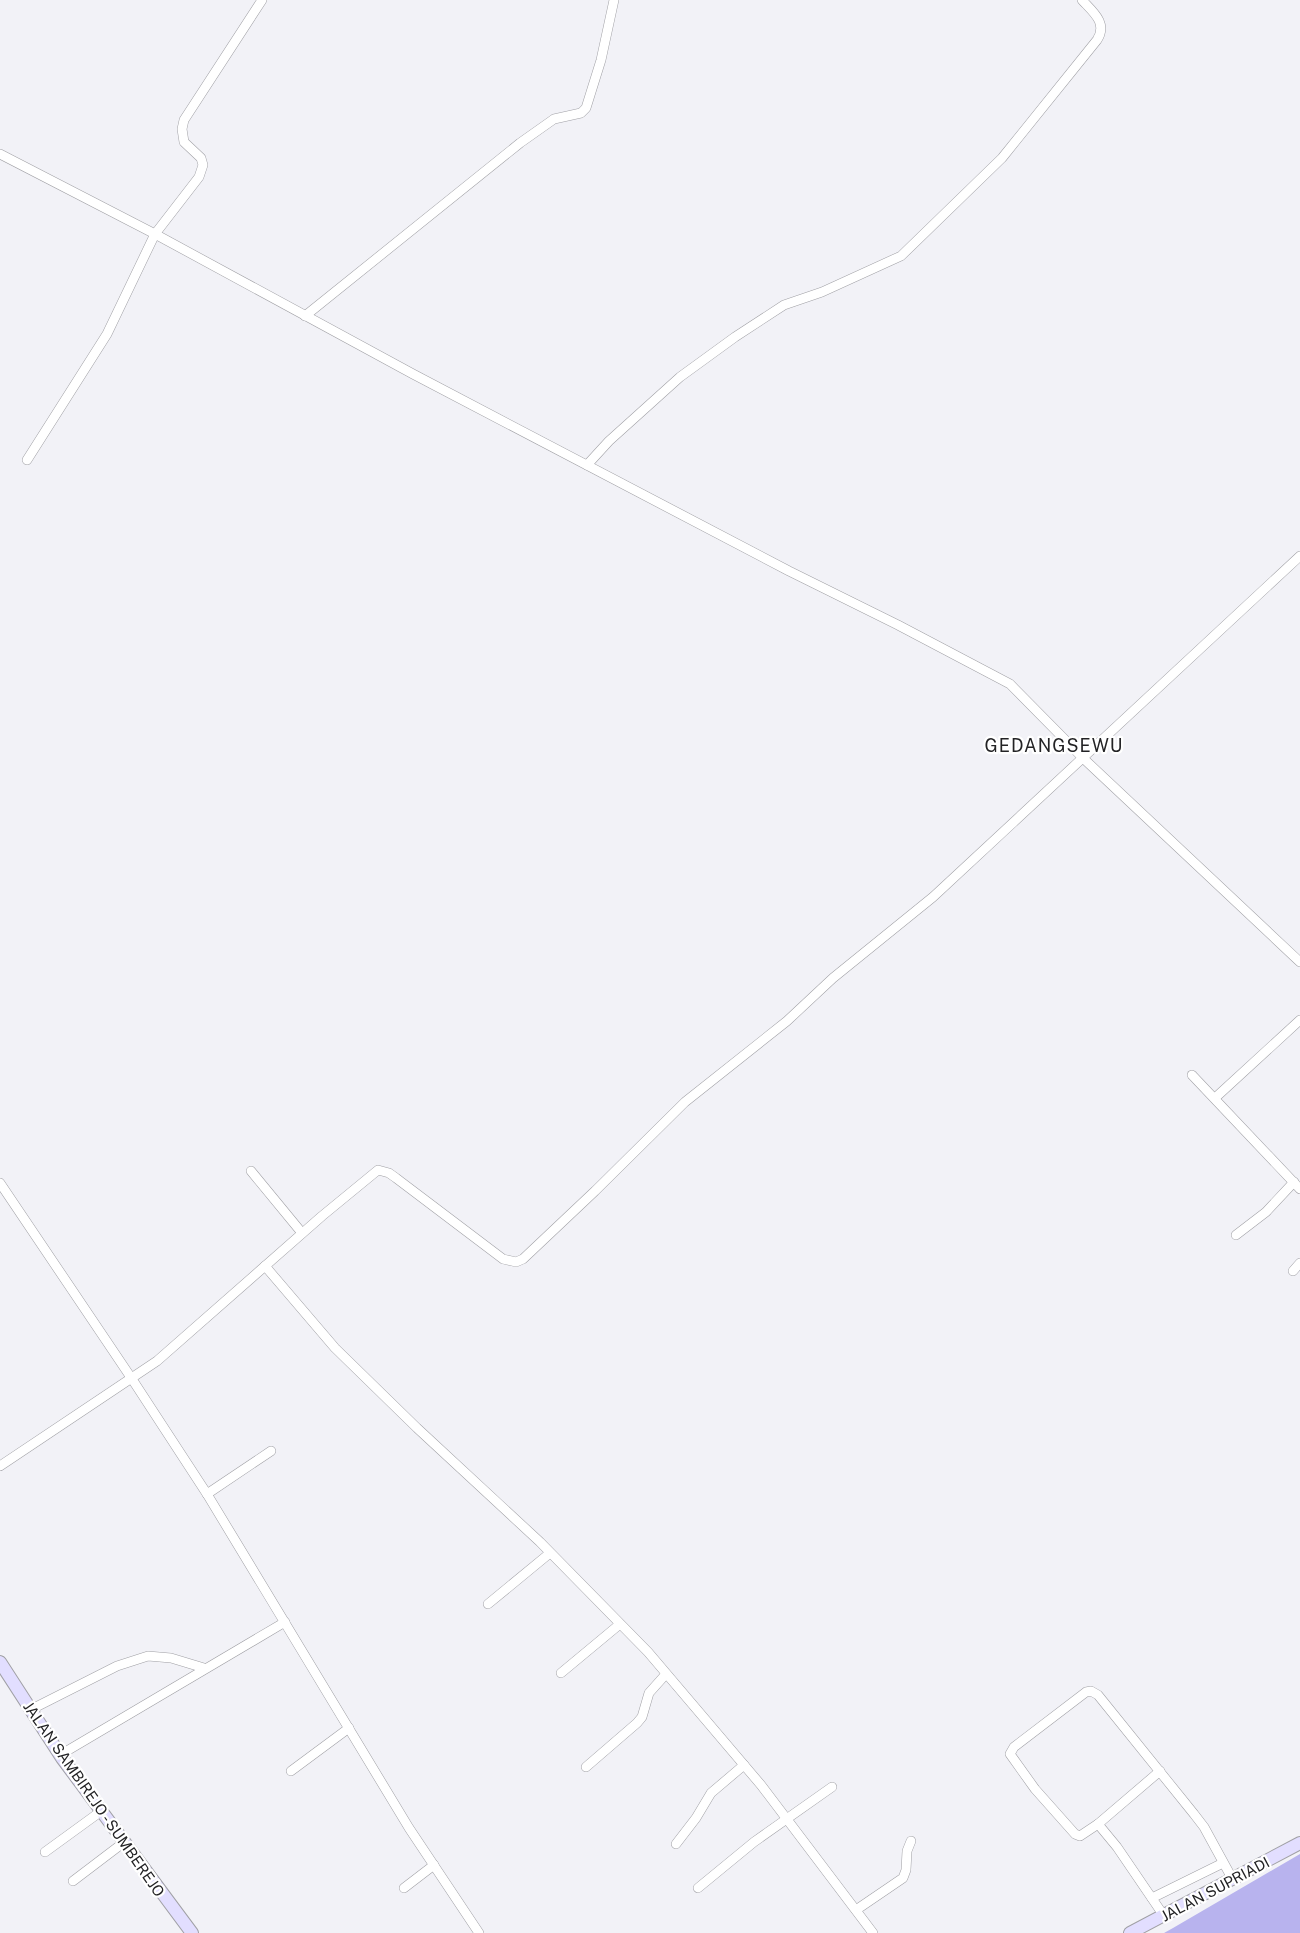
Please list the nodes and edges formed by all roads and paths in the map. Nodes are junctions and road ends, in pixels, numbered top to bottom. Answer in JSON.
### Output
{"nodes":[{"id":1,"x":262,"y":0,"type":"edge"},
{"id":2,"x":614,"y":0,"type":"edge"},
{"id":3,"x":1082,"y":0,"type":"edge"},
{"id":4,"x":0,"y":154,"type":"edge"},
{"id":5,"x":155,"y":234,"type":"junction"},
{"id":6,"x":305,"y":316,"type":"junction"},
{"id":7,"x":28,"y":460,"type":"dead end"},
{"id":8,"x":587,"y":465,"type":"junction"},
{"id":9,"x":1300,"y":556,"type":"edge"},
{"id":10,"x":1084,"y":759,"type":"junction"},
{"id":11,"x":1300,"y":962,"type":"edge"},
{"id":12,"x":1300,"y":1020,"type":"edge"},
{"id":13,"x":1192,"y":1075,"type":"dead end"},
{"id":14,"x":1215,"y":1098,"type":"junction"},
{"id":15,"x":251,"y":1171,"type":"dead end"},
{"id":16,"x":0,"y":1183,"type":"edge"},
{"id":17,"x":1297,"y":1185,"type":"edge"},
{"id":18,"x":302,"y":1234,"type":"junction"},
{"id":19,"x":1236,"y":1235,"type":"dead end"},
{"id":20,"x":1300,"y":1263,"type":"edge"},
{"id":21,"x":265,"y":1266,"type":"junction"},
{"id":22,"x":1293,"y":1271,"type":"dead end"},
{"id":23,"x":132,"y":1378,"type":"junction"},
{"id":24,"x":271,"y":1451,"type":"dead end"},
{"id":25,"x":0,"y":1466,"type":"edge"},
{"id":26,"x":207,"y":1494,"type":"junction"},
{"id":27,"x":550,"y":1552,"type":"junction"},
{"id":28,"x":488,"y":1604,"type":"dead end"},
{"id":29,"x":285,"y":1622,"type":"junction"},
{"id":30,"x":620,"y":1624,"type":"junction"},
{"id":31,"x":0,"y":1662,"type":"edge"},
{"id":32,"x":204,"y":1668,"type":"junction"},
{"id":33,"x":561,"y":1673,"type":"dead end"},
{"id":34,"x":666,"y":1674,"type":"junction"},
{"id":35,"x":30,"y":1710,"type":"junction"},
{"id":36,"x":349,"y":1728,"type":"junction"},
{"id":37,"x":60,"y":1755,"type":"junction"},
{"id":38,"x":744,"y":1765,"type":"junction"},
{"id":39,"x":586,"y":1768,"type":"dead end"},
{"id":40,"x":1160,"y":1771,"type":"junction"},
{"id":41,"x":291,"y":1772,"type":"dead end"},
{"id":42,"x":832,"y":1787,"type":"dead end"},
{"id":43,"x":100,"y":1812,"type":"junction"},
{"id":44,"x":786,"y":1819,"type":"junction"},
{"id":45,"x":1098,"y":1824,"type":"junction"},
{"id":46,"x":911,"y":1841,"type":"dead end"},
{"id":47,"x":123,"y":1843,"type":"junction"},
{"id":48,"x":1300,"y":1843,"type":"edge"},
{"id":49,"x":676,"y":1844,"type":"dead end"},
{"id":50,"x":45,"y":1852,"type":"dead end"},
{"id":51,"x":1223,"y":1863,"type":"junction"},
{"id":52,"x":434,"y":1865,"type":"junction"},
{"id":53,"x":73,"y":1880,"type":"dead end"},
{"id":54,"x":1233,"y":1880,"type":"junction"},
{"id":55,"x":404,"y":1888,"type":"dead end"},
{"id":56,"x":698,"y":1888,"type":"dead end"},
{"id":57,"x":1152,"y":1898,"type":"junction"},
{"id":58,"x":856,"y":1910,"type":"junction"},
{"id":59,"x":1164,"y":1916,"type":"junction"},
{"id":60,"x":192,"y":1933,"type":"edge"},
{"id":61,"x":479,"y":1933,"type":"edge"},
{"id":62,"x":872,"y":1933,"type":"edge"},
{"id":63,"x":1130,"y":1933,"type":"edge"}],
"edges":[{"from":1,"to":5,"type":"street"},
{"from":2,"to":6,"type":"street"},
{"from":3,"to":8,"type":"street"},
{"from":4,"to":5,"type":"street"},
{"from":5,"to":6,"type":"street"},
{"from":5,"to":7,"type":"street"},
{"from":6,"to":8,"type":"street"},
{"from":8,"to":10,"type":"street"},
{"from":9,"to":10,"type":"street"},
{"from":10,"to":11,"type":"street"},
{"from":10,"to":18,"type":"street"},
{"from":12,"to":14,"type":"street"},
{"from":13,"to":14,"type":"street"},
{"from":14,"to":17,"type":"street"},
{"from":15,"to":18,"type":"street"},
{"from":16,"to":23,"type":"street"},
{"from":17,"to":19,"type":"street"},
{"from":18,"to":21,"type":"street"},
{"from":20,"to":22,"type":"street"},
{"from":21,"to":23,"type":"street"},
{"from":21,"to":27,"type":"street"},
{"from":23,"to":25,"type":"street"},
{"from":23,"to":26,"type":"street"},
{"from":24,"to":26,"type":"street"},
{"from":26,"to":29,"type":"street"},
{"from":27,"to":28,"type":"street"},
{"from":27,"to":30,"type":"street"},
{"from":29,"to":32,"type":"street"},
{"from":29,"to":36,"type":"street"},
{"from":30,"to":33,"type":"street"},
{"from":30,"to":34,"type":"street"},
{"from":31,"to":35,"type":"main road","name":"JALAN SAMBIREJO - SUMBEREJO"},
{"from":32,"to":35,"type":"street"},
{"from":32,"to":37,"type":"street"},
{"from":34,"to":38,"type":"street"},
{"from":34,"to":39,"type":"street"},
{"from":35,"to":37,"type":"main road","name":"JALAN SAMBIREJO - SUMBEREJO"},
{"from":36,"to":41,"type":"street"},
{"from":36,"to":52,"type":"street"},
{"from":37,"to":43,"type":"main road","name":"JALAN SAMBIREJO - SUMBEREJO"},
{"from":38,"to":44,"type":"street"},
{"from":38,"to":49,"type":"street"},
{"from":40,"to":45,"type":"street"},
{"from":40,"to":45,"type":"street"},
{"from":40,"to":51,"type":"street"},
{"from":42,"to":44,"type":"street"},
{"from":43,"to":47,"type":"main road","name":"JALAN SAMBIREJO - SUMBEREJO"},
{"from":43,"to":50,"type":"street"},
{"from":44,"to":56,"type":"street"},
{"from":44,"to":58,"type":"street"},
{"from":45,"to":57,"type":"street"},
{"from":46,"to":58,"type":"street"},
{"from":47,"to":53,"type":"street"},
{"from":47,"to":60,"type":"main road","name":"JALAN SAMBIREJO - SUMBEREJO"},
{"from":48,"to":54,"type":"main road","name":"JALAN SUPRIADI"},
{"from":51,"to":54,"type":"street"},
{"from":51,"to":57,"type":"street"},
{"from":52,"to":55,"type":"street"},
{"from":52,"to":61,"type":"street"},
{"from":54,"to":59,"type":"main road","name":"JALAN SUPRIADI"},
{"from":57,"to":59,"type":"street"},
{"from":58,"to":62,"type":"street"},
{"from":59,"to":63,"type":"main road","name":"JALAN SUPRIADI"}]}
